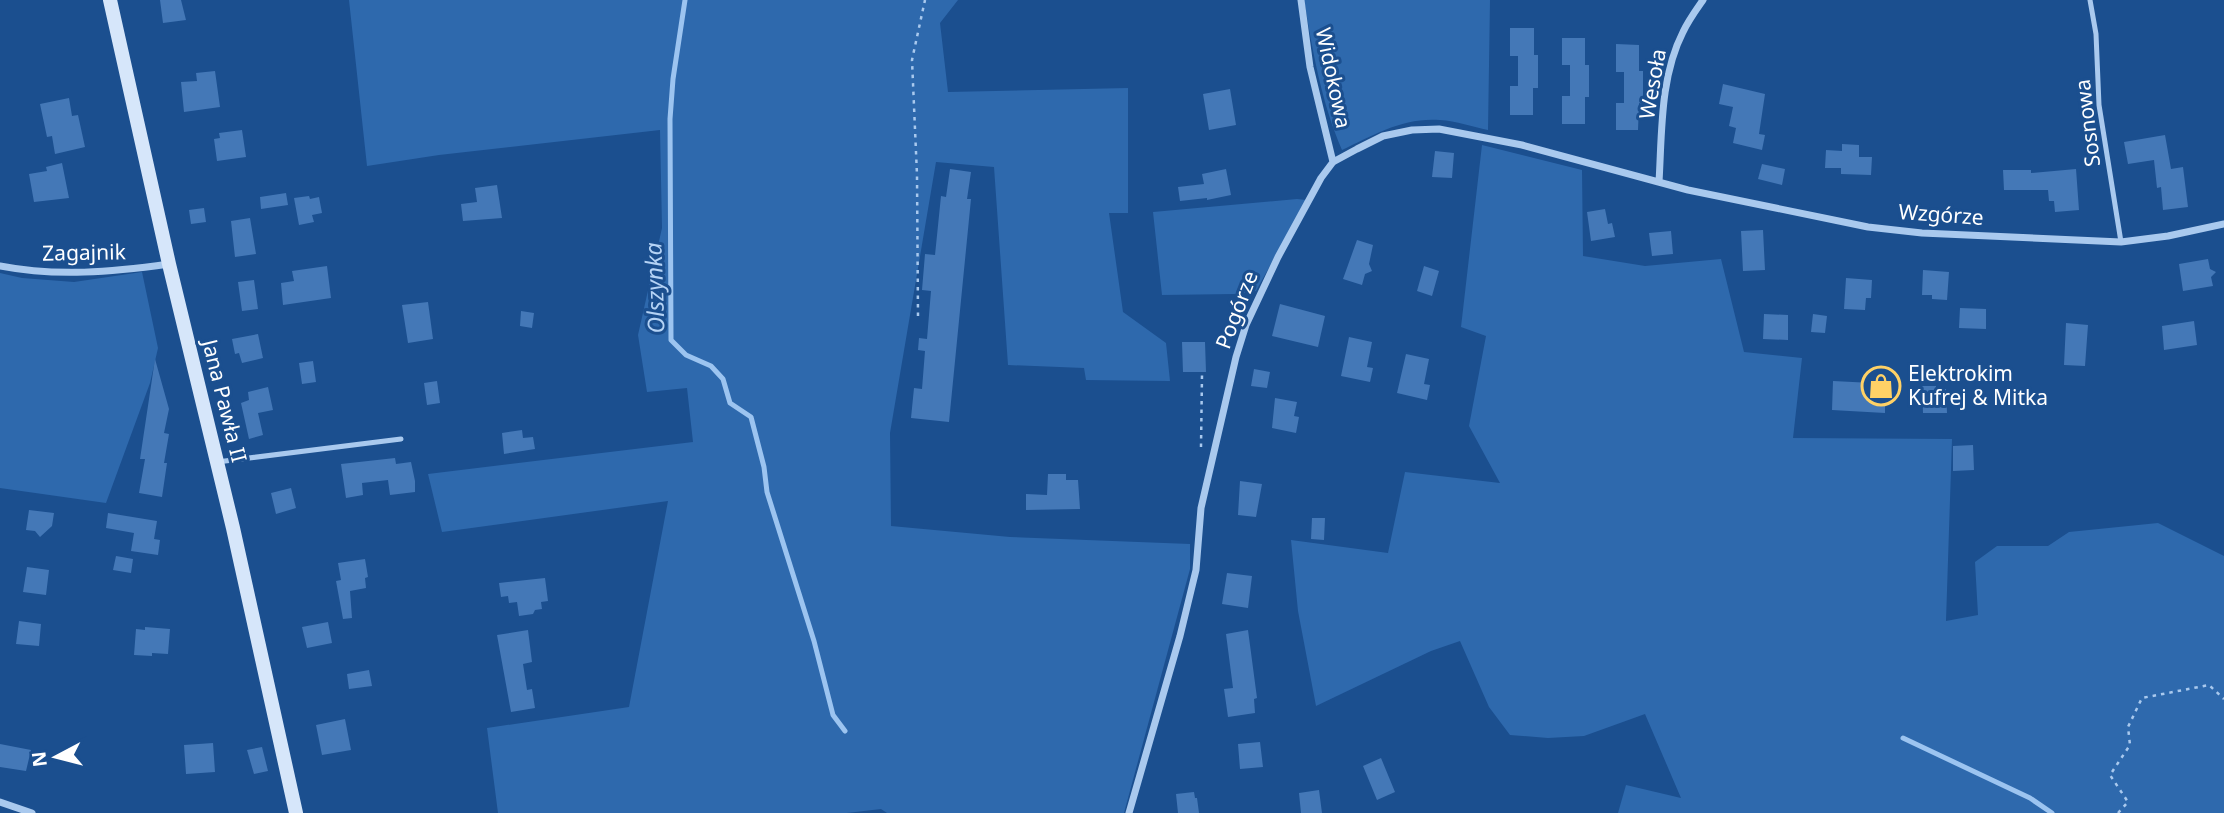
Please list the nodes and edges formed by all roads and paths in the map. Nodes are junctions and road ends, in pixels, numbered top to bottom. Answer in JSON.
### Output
{"nodes":[{"id":1,"x":110,"y":0,"type":"edge"},
{"id":2,"x":925,"y":0,"type":"edge"},
{"id":3,"x":1301,"y":0,"type":"edge"},
{"id":4,"x":1703,"y":0,"type":"edge"},
{"id":5,"x":2090,"y":0,"type":"edge"},
{"id":6,"x":1333,"y":162,"type":"junction"},
{"id":7,"x":1659,"y":181,"type":"junction"},
{"id":8,"x":2224,"y":224,"type":"edge"},
{"id":9,"x":2121,"y":242,"type":"junction"},
{"id":10,"x":169,"y":264,"type":"junction"},
{"id":11,"x":0,"y":267,"type":"edge"},
{"id":12,"x":918,"y":316,"type":"dead end"},
{"id":13,"x":1202,"y":375,"type":"dead end"},
{"id":14,"x":401,"y":439,"type":"dead end"},
{"id":15,"x":1201,"y":447,"type":"dead end"},
{"id":16,"x":217,"y":462,"type":"junction"},
{"id":17,"x":2224,"y":699,"type":"edge"},
{"id":18,"x":0,"y":802,"type":"edge"},
{"id":19,"x":32,"y":813,"type":"edge"},
{"id":20,"x":296,"y":813,"type":"edge"},
{"id":21,"x":1129,"y":813,"type":"edge"},
{"id":22,"x":2118,"y":813,"type":"edge"}],
"edges":[{"from":1,"to":10,"type":"street","name":"Jana Pawła II"},
{"from":2,"to":12,"type":"path"},
{"from":3,"to":6,"type":"street","name":"Widokowa"},
{"from":4,"to":7,"type":"street","name":"Wesoła"},
{"from":5,"to":9,"type":"lane","name":"Sosnowa"},
{"from":6,"to":7,"type":"street","name":"Pogórze"},
{"from":6,"to":21,"type":"street","name":"Pogórze"},
{"from":7,"to":9,"type":"street","name":"Wzgórze"},
{"from":8,"to":9,"type":"street","name":"Wzgórze"},
{"from":10,"to":11,"type":"street","name":"Zagajnik"},
{"from":10,"to":16,"type":"street","name":"Jana Pawła II"},
{"from":13,"to":15,"type":"path"},
{"from":14,"to":16,"type":"lane"},
{"from":16,"to":20,"type":"street","name":"Jana Pawła II"},
{"from":17,"to":22,"type":"path"},
{"from":18,"to":19,"type":"street"}]}
